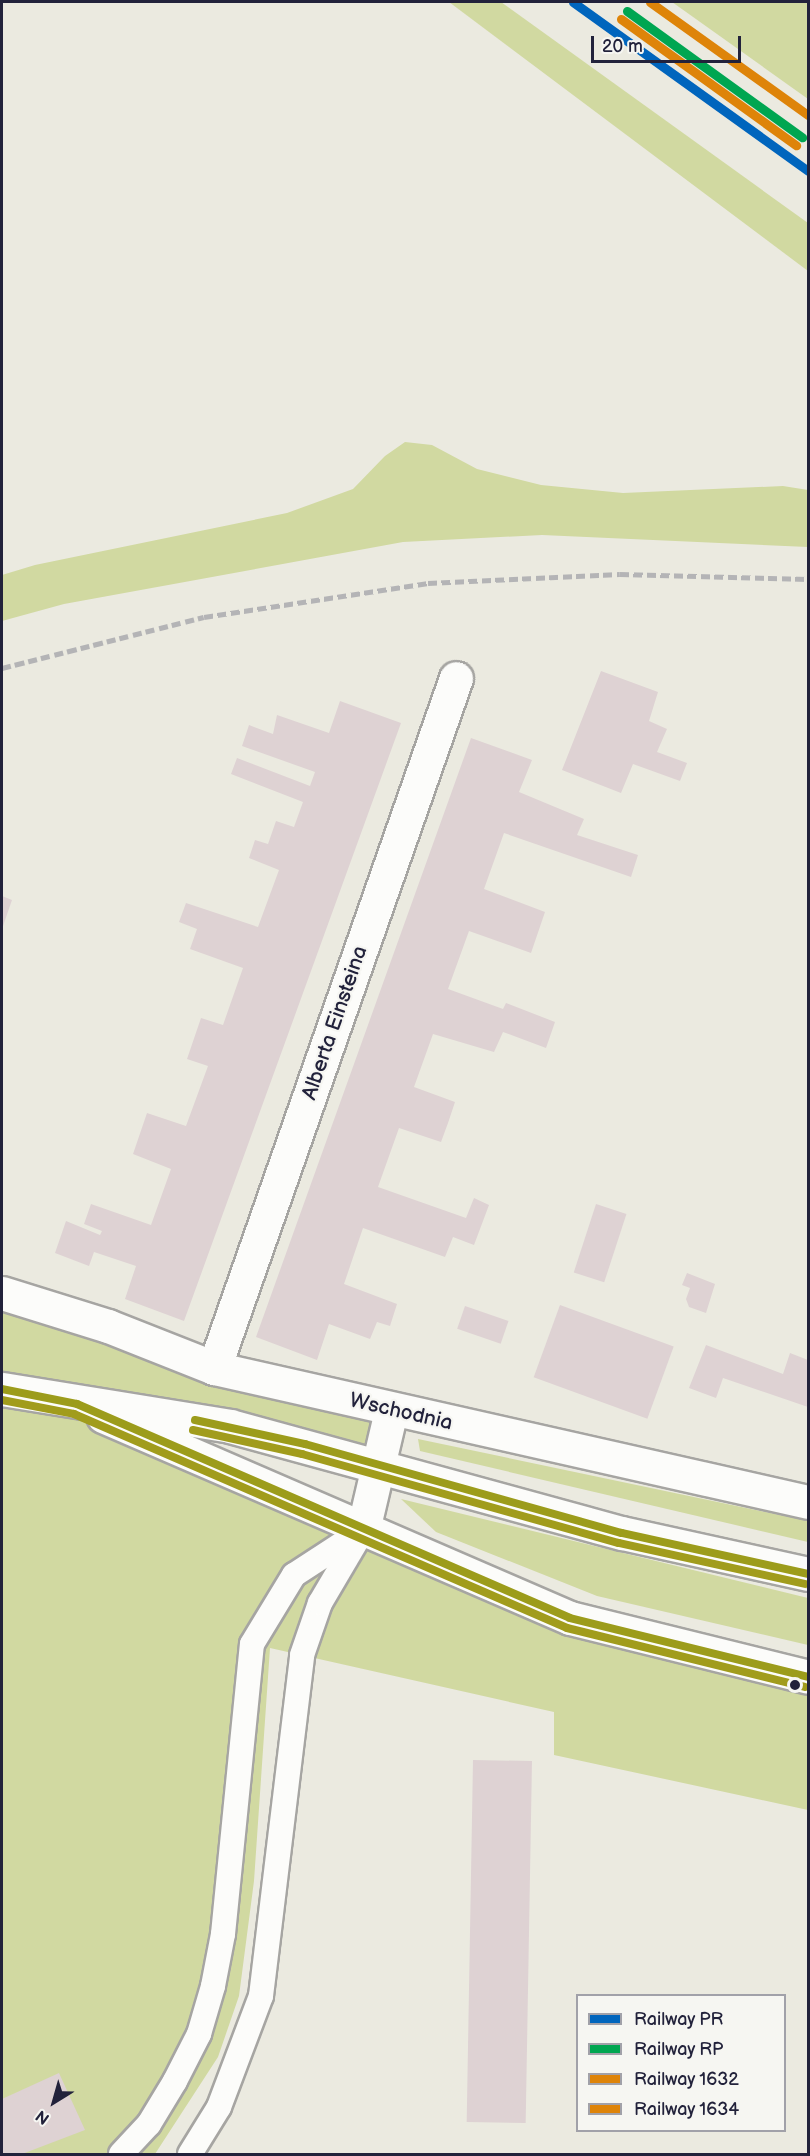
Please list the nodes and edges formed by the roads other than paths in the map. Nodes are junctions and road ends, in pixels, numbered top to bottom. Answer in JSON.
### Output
{"nodes":[{"id":1,"x":456,"y":678,"type":"dead end"},
{"id":2,"x":2,"y":1293,"type":"edge"},
{"id":3,"x":214,"y":1368,"type":"junction"},
{"id":4,"x":2,"y":1389,"type":"edge"},
{"id":5,"x":77,"y":1404,"type":"junction"},
{"id":6,"x":391,"y":1411,"type":"junction"},
{"id":7,"x":379,"y":1465,"type":"junction"},
{"id":8,"x":808,"y":1502,"type":"edge"},
{"id":9,"x":363,"y":1530,"type":"junction"},
{"id":10,"x":808,"y":1574,"type":"edge"},
{"id":11,"x":808,"y":1677,"type":"edge"},
{"id":12,"x":121,"y":2154,"type":"edge"},
{"id":13,"x":190,"y":2154,"type":"edge"}],
"edges":[{"from":1,"to":3,"type":"street","name":"Alberta Einsteina"},
{"from":2,"to":3,"type":"street","name":"Wschodnia"},
{"from":3,"to":6,"type":"street","name":"Wschodnia"},
{"from":4,"to":5,"type":"street"},
{"from":5,"to":7,"type":"street"},
{"from":5,"to":9,"type":"street"},
{"from":6,"to":7,"type":"street"},
{"from":6,"to":8,"type":"street","name":"Wschodnia"},
{"from":7,"to":9,"type":"street"},
{"from":7,"to":10,"type":"street"},
{"from":9,"to":11,"type":"street"},
{"from":9,"to":12,"type":"lane"},
{"from":9,"to":13,"type":"lane"}]}
